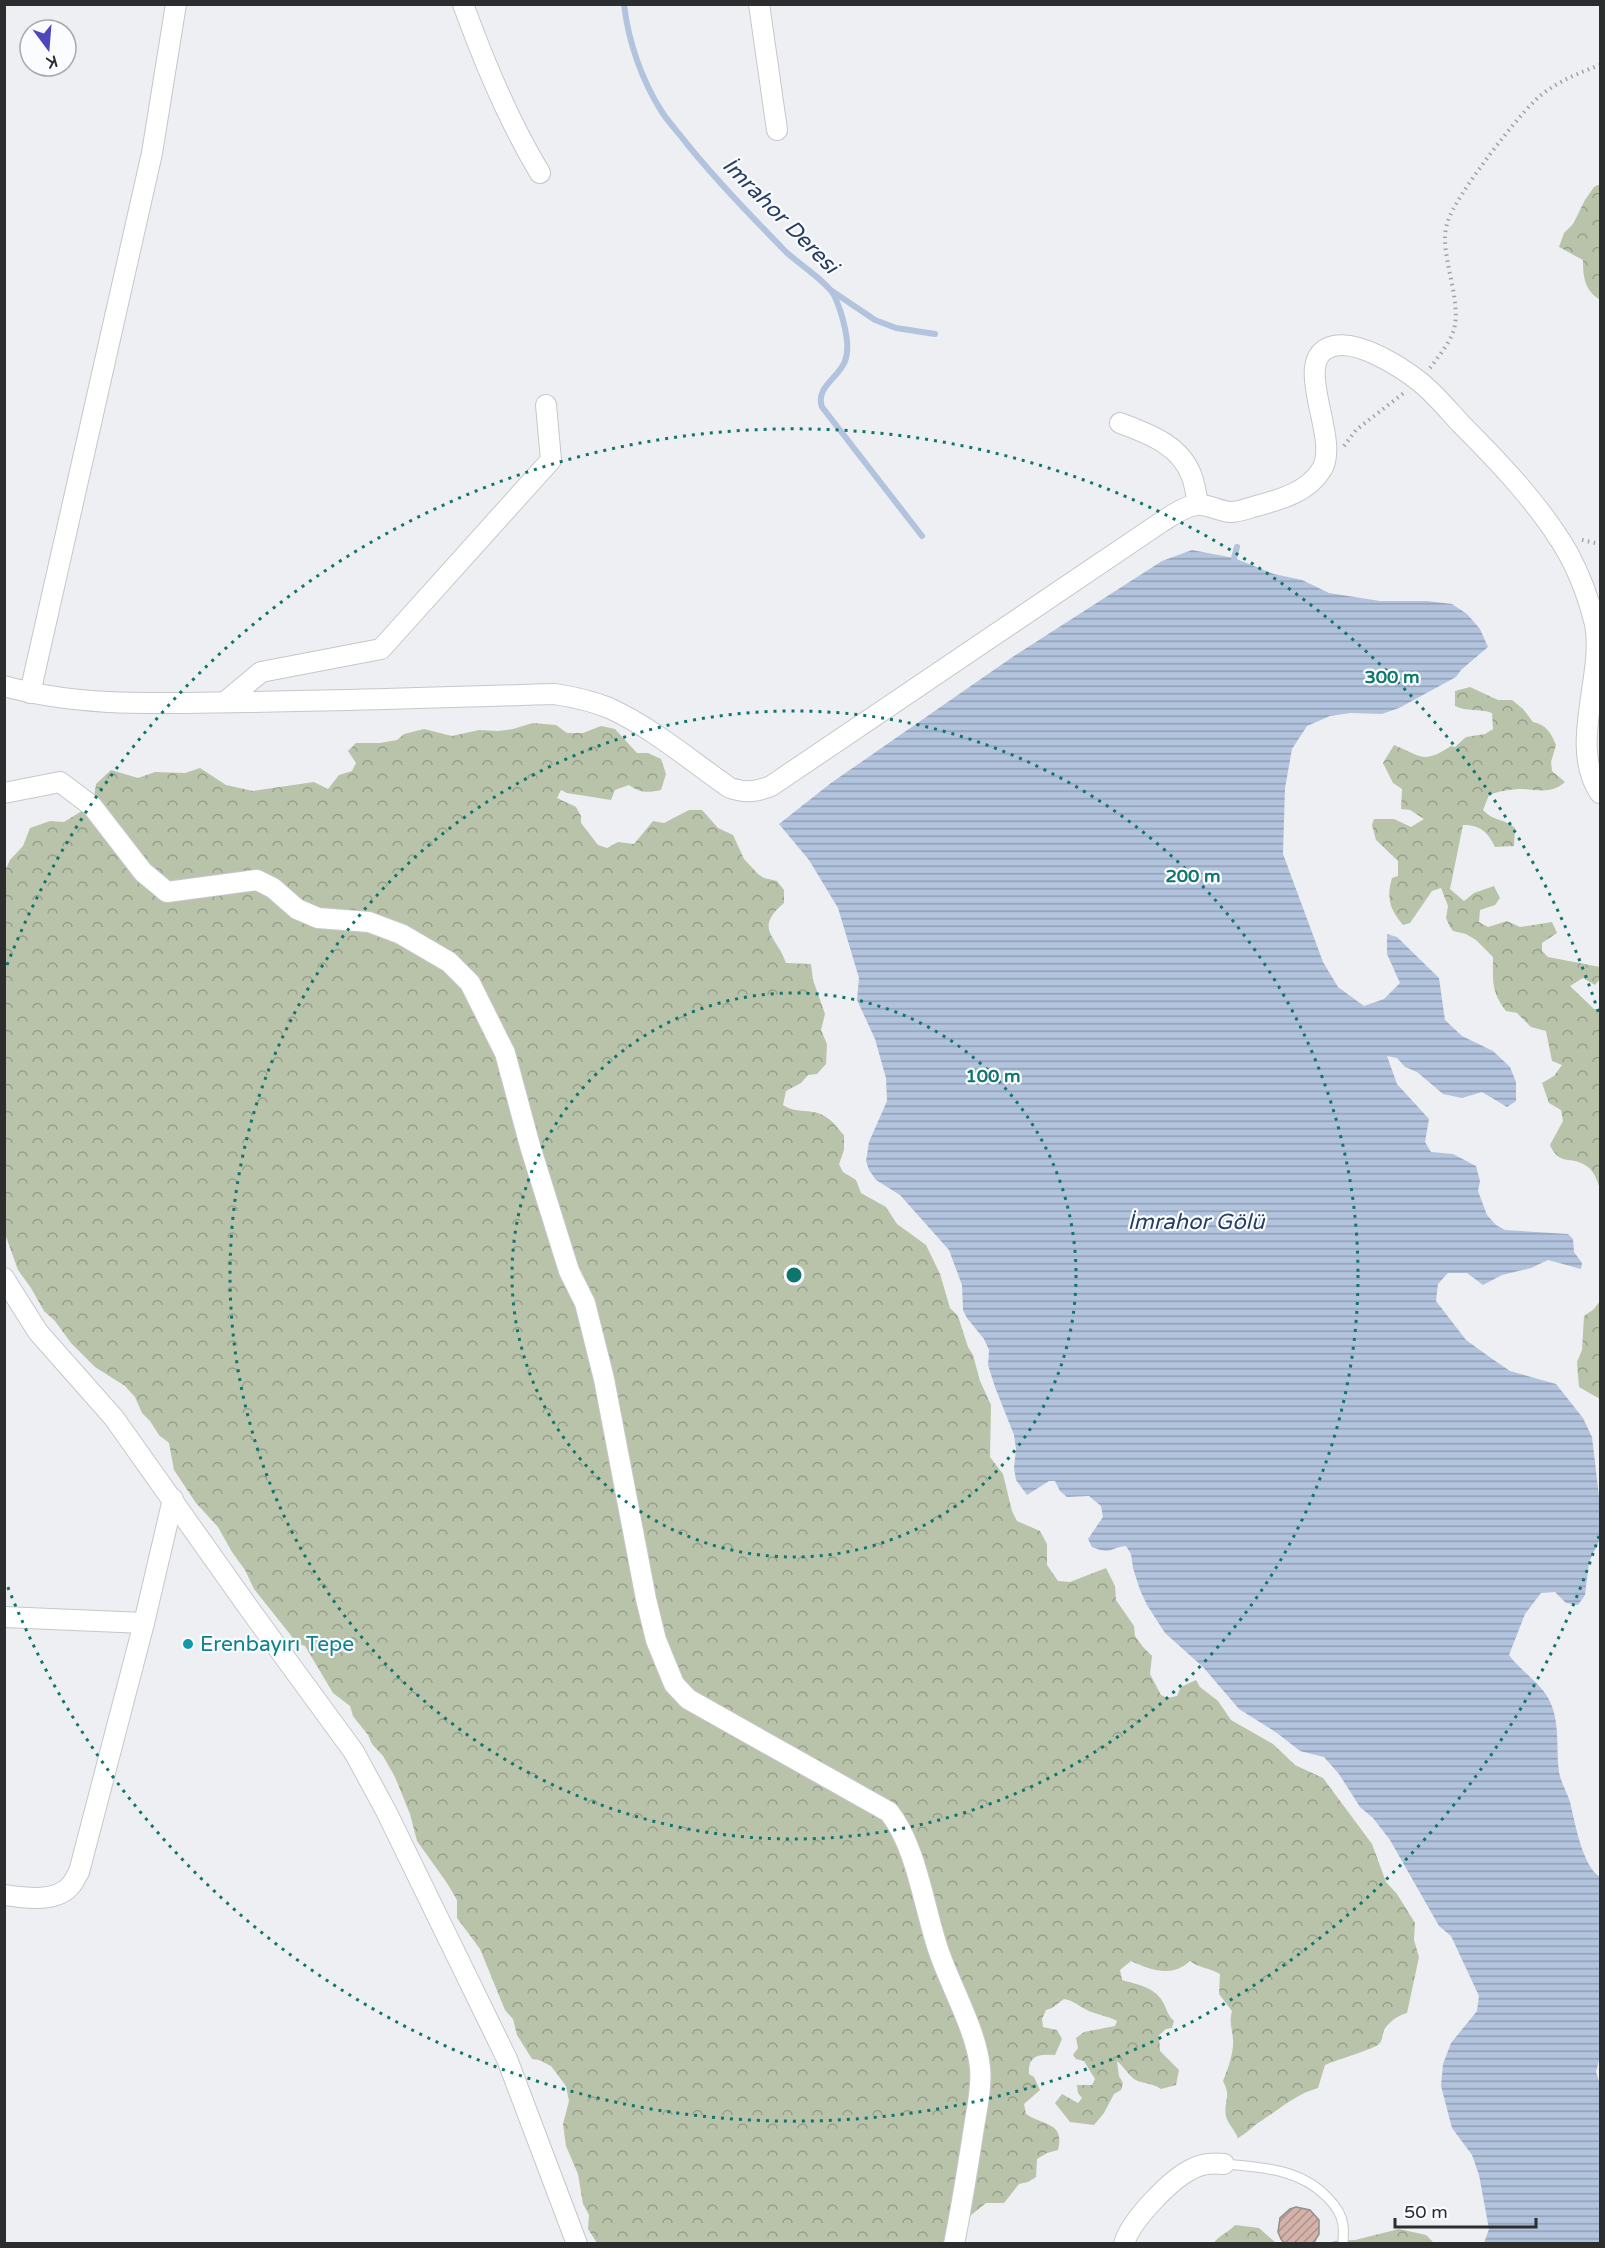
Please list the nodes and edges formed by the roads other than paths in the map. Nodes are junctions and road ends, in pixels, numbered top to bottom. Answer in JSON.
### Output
{"nodes":[{"id":1,"x":176,"y":4,"type":"edge"},
{"id":2,"x":463,"y":4,"type":"edge"},
{"id":3,"x":759,"y":4,"type":"edge"},
{"id":4,"x":777,"y":130,"type":"dead end"},
{"id":5,"x":540,"y":172,"type":"dead end"},
{"id":6,"x":546,"y":405,"type":"dead end"},
{"id":7,"x":1120,"y":423,"type":"dead end"},
{"id":8,"x":1198,"y":504,"type":"junction"},
{"id":9,"x":4,"y":686,"type":"edge"},
{"id":10,"x":30,"y":693,"type":"junction"},
{"id":11,"x":225,"y":702,"type":"junction"},
{"id":12,"x":4,"y":793,"type":"edge"},
{"id":13,"x":1600,"y":793,"type":"edge"},
{"id":14,"x":4,"y":1278,"type":"edge"},
{"id":15,"x":172,"y":1499,"type":"junction"},
{"id":16,"x":4,"y":1617,"type":"edge"},
{"id":17,"x":144,"y":1623,"type":"junction"},
{"id":18,"x":4,"y":1895,"type":"edge"},
{"id":19,"x":1224,"y":2164,"type":"joint"},
{"id":20,"x":957,"y":2243,"type":"edge"},
{"id":21,"x":577,"y":2244,"type":"edge"},
{"id":22,"x":1124,"y":2244,"type":"edge"},
{"id":23,"x":1343,"y":2244,"type":"edge"}],
"edges":[{"from":1,"to":10,"type":"street"},
{"from":2,"to":5,"type":"street"},
{"from":3,"to":4,"type":"street"},
{"from":6,"to":11,"type":"street"},
{"from":7,"to":8,"type":"street"},
{"from":8,"to":11,"type":"street"},
{"from":8,"to":13,"type":"street"},
{"from":9,"to":10,"type":"street"},
{"from":10,"to":11,"type":"street"},
{"from":12,"to":20,"type":"street"},
{"from":14,"to":15,"type":"street"},
{"from":15,"to":17,"type":"street"},
{"from":15,"to":21,"type":"street"},
{"from":16,"to":17,"type":"street"},
{"from":17,"to":18,"type":"street"},
{"from":19,"to":22,"type":"street"},
{"from":19,"to":23,"type":"lane"}]}
